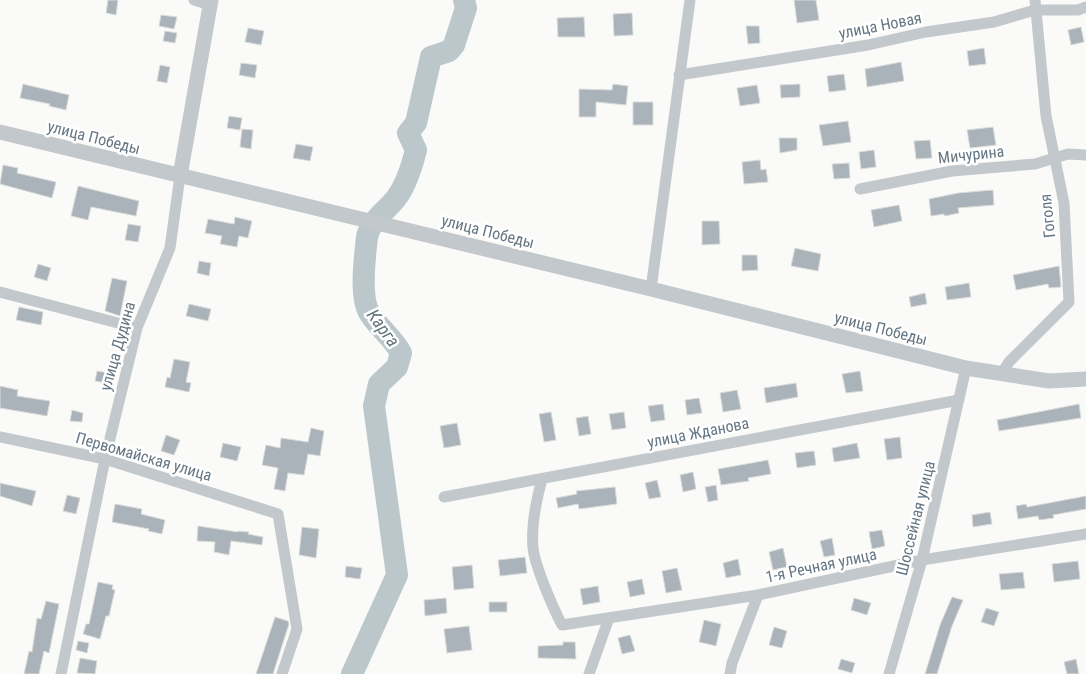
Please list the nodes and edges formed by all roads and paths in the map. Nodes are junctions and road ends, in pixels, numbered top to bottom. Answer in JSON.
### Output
{"nodes":[{"id":1,"x":194,"y":0,"type":"edge"},
{"id":2,"x":690,"y":0,"type":"edge"},
{"id":3,"x":211,"y":2,"type":"edge"},
{"id":4,"x":1035,"y":5,"type":"edge"},
{"id":5,"x":1086,"y":7,"type":"edge"},
{"id":6,"x":679,"y":75,"type":"junction"},
{"id":7,"x":0,"y":132,"type":"edge"},
{"id":8,"x":1086,"y":155,"type":"edge"},
{"id":9,"x":1055,"y":157,"type":"junction"},
{"id":10,"x":180,"y":176,"type":"junction"},
{"id":11,"x":860,"y":189,"type":"dead end"},
{"id":12,"x":650,"y":289,"type":"junction"},
{"id":13,"x":0,"y":292,"type":"edge"},
{"id":14,"x":137,"y":328,"type":"junction"},
{"id":15,"x":966,"y":368,"type":"junction"},
{"id":16,"x":1002,"y":373,"type":"junction"},
{"id":17,"x":1086,"y":379,"type":"edge"},
{"id":18,"x":959,"y":400,"type":"junction"},
{"id":19,"x":0,"y":436,"type":"edge"},
{"id":20,"x":105,"y":459,"type":"junction"},
{"id":21,"x":542,"y":479,"type":"junction"},
{"id":22,"x":444,"y":497,"type":"dead end"},
{"id":23,"x":1086,"y":534,"type":"edge"},
{"id":24,"x":922,"y":560,"type":"junction"},
{"id":25,"x":758,"y":595,"type":"junction"},
{"id":26,"x":608,"y":618,"type":"junction"},
{"id":27,"x":61,"y":674,"type":"edge"},
{"id":28,"x":282,"y":674,"type":"edge"},
{"id":29,"x":589,"y":674,"type":"edge"},
{"id":30,"x":730,"y":674,"type":"edge"},
{"id":31,"x":889,"y":674,"type":"edge"}],
"edges":[{"from":1,"to":3,"type":"street"},
{"from":2,"to":6,"type":"street"},
{"from":3,"to":10,"type":"street","name":"улица Дудина"},
{"from":4,"to":5,"type":"street","name":"улица Новая"},
{"from":4,"to":6,"type":"street","name":"улица Новая"},
{"from":4,"to":9,"type":"street","name":"Гоголя"},
{"from":6,"to":12,"type":"street"},
{"from":7,"to":10,"type":"street","name":"улица Победы"},
{"from":8,"to":9,"type":"street","name":"Мичурина"},
{"from":9,"to":11,"type":"street","name":"Мичурина"},
{"from":9,"to":16,"type":"street","name":"Гоголя"},
{"from":10,"to":12,"type":"street","name":"улица Победы"},
{"from":10,"to":14,"type":"street","name":"улица Дудина"},
{"from":12,"to":15,"type":"street","name":"улица Победы"},
{"from":13,"to":14,"type":"street"},
{"from":14,"to":20,"type":"street","name":"улица Дудина"},
{"from":15,"to":16,"type":"street"},
{"from":15,"to":18,"type":"street","name":"Шоссейная улица"},
{"from":16,"to":17,"type":"street"},
{"from":18,"to":21,"type":"street","name":"улица Жданова"},
{"from":18,"to":24,"type":"street","name":"Шоссейная улица"},
{"from":19,"to":20,"type":"street","name":"Первомайская улица"},
{"from":20,"to":27,"type":"street","name":"улица Дудина"},
{"from":20,"to":28,"type":"street","name":"Первомайская улица"},
{"from":21,"to":22,"type":"street","name":"улица Жданова"},
{"from":21,"to":26,"type":"street","name":"1-я Речная улица"},
{"from":23,"to":24,"type":"street","name":"1-я Речная улица"},
{"from":24,"to":25,"type":"street","name":"1-я Речная улица"},
{"from":24,"to":31,"type":"street","name":"Шоссейная улица"},
{"from":25,"to":26,"type":"street","name":"1-я Речная улица"},
{"from":25,"to":30,"type":"street"},
{"from":26,"to":29,"type":"street"}]}
